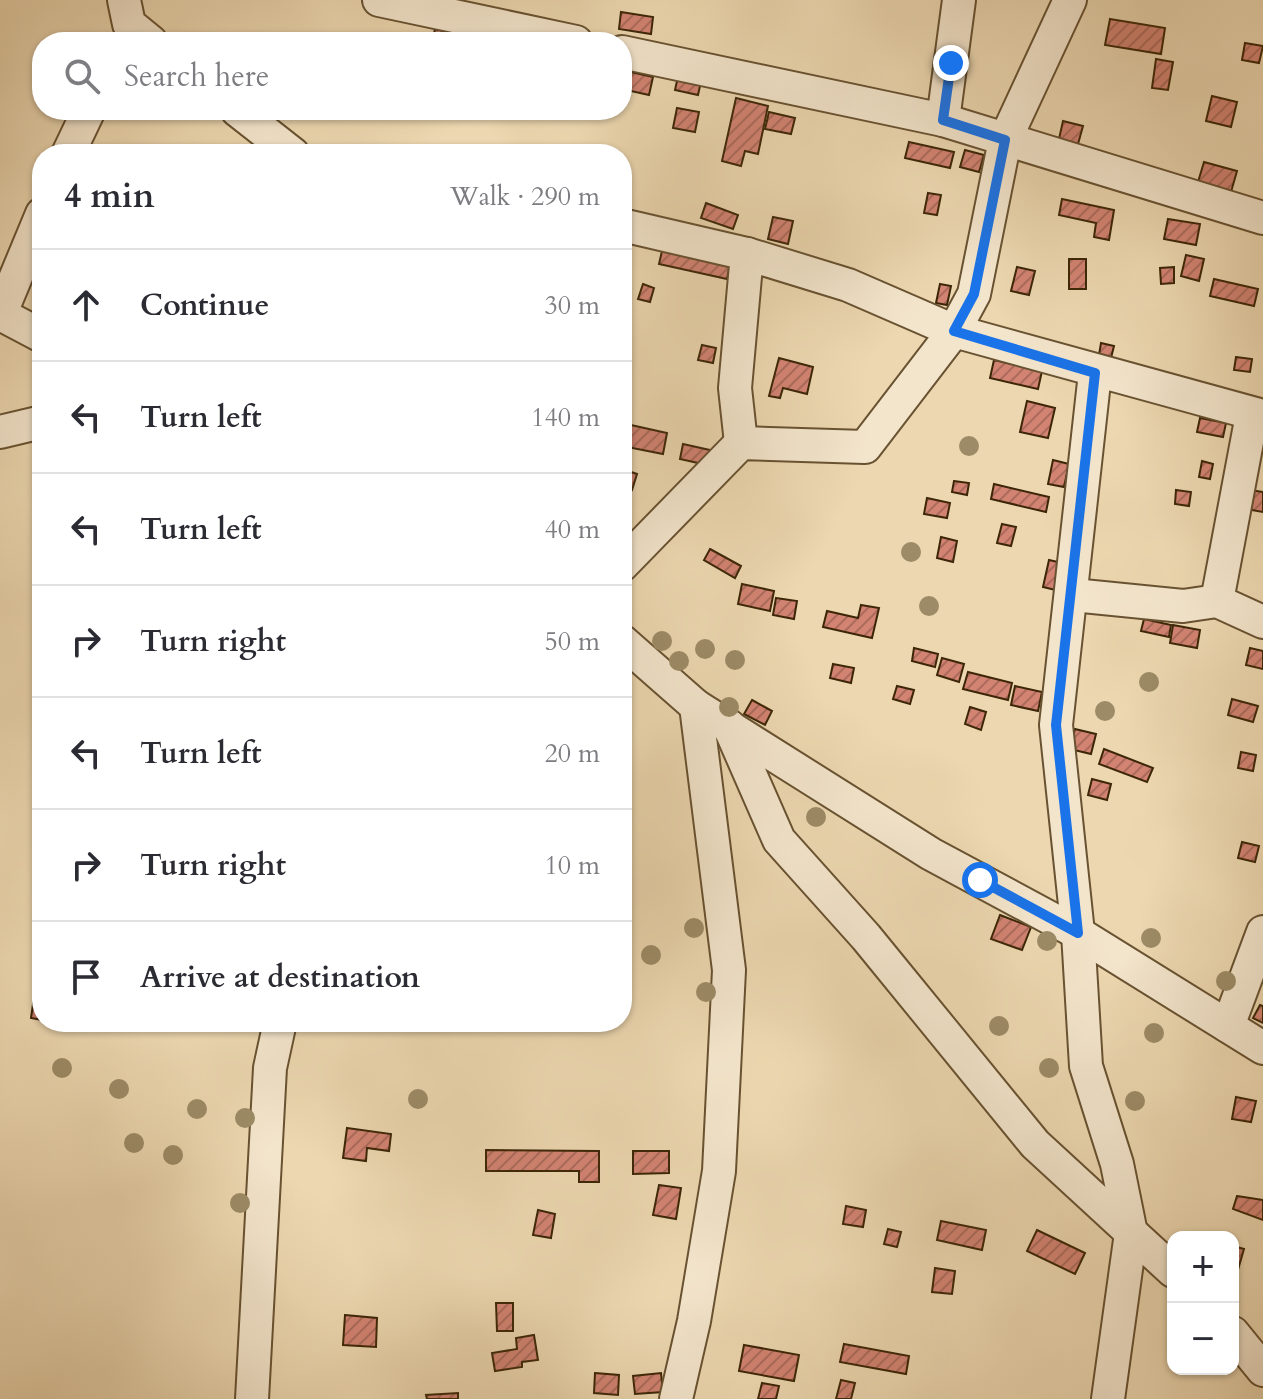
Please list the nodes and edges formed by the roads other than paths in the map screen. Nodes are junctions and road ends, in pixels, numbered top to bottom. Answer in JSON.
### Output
{"nodes":[{"id":1,"x":379,"y":0,"type":"edge"},
{"id":2,"x":959,"y":0,"type":"edge"},
{"id":3,"x":1070,"y":0,"type":"edge"},
{"id":4,"x":529,"y":32,"type":"edge"},
{"id":5,"x":632,"y":54,"type":"edge"},
{"id":6,"x":84,"y":120,"type":"edge"},
{"id":7,"x":250,"y":120,"type":"edge"},
{"id":8,"x":943,"y":120,"type":"junction"},
{"id":9,"x":1005,"y":140,"type":"junction"},
{"id":10,"x":73,"y":144,"type":"edge"},
{"id":11,"x":280,"y":144,"type":"edge"},
{"id":12,"x":1263,"y":218,"type":"edge"},
{"id":13,"x":632,"y":227,"type":"edge"},
{"id":14,"x":32,"y":238,"type":"edge"},
{"id":15,"x":747,"y":254,"type":"junction"},
{"id":16,"x":0,"y":314,"type":"edge"},
{"id":17,"x":32,"y":331,"type":"edge"},
{"id":18,"x":954,"y":331,"type":"junction"},
{"id":19,"x":1095,"y":373,"type":"junction"},
{"id":20,"x":1258,"y":416,"type":"edge"},
{"id":21,"x":32,"y":424,"type":"edge"},
{"id":22,"x":0,"y":432,"type":"edge"},
{"id":23,"x":741,"y":443,"type":"junction"},
{"id":24,"x":632,"y":555,"type":"edge"},
{"id":25,"x":1073,"y":595,"type":"junction"},
{"id":26,"x":1217,"y":601,"type":"junction"},
{"id":27,"x":1263,"y":622,"type":"edge"},
{"id":28,"x":632,"y":650,"type":"edge"},
{"id":29,"x":696,"y":706,"type":"junction"},
{"id":30,"x":729,"y":726,"type":"junction"},
{"id":31,"x":1263,"y":932,"type":"edge"},
{"id":32,"x":1078,"y":933,"type":"junction"},
{"id":33,"x":1228,"y":1026,"type":"junction"},
{"id":34,"x":278,"y":1032,"type":"edge"},
{"id":35,"x":1263,"y":1048,"type":"edge"},
{"id":36,"x":1131,"y":1233,"type":"junction"},
{"id":37,"x":1167,"y":1266,"type":"edge"},
{"id":38,"x":252,"y":1399,"type":"edge"},
{"id":39,"x":676,"y":1399,"type":"edge"},
{"id":40,"x":1108,"y":1399,"type":"edge"}],
"edges":[{"from":1,"to":4,"type":"street"},
{"from":2,"to":8,"type":"street"},
{"from":3,"to":9,"type":"street"},
{"from":5,"to":8,"type":"street"},
{"from":6,"to":10,"type":"street"},
{"from":7,"to":11,"type":"street"},
{"from":8,"to":9,"type":"street"},
{"from":9,"to":12,"type":"street"},
{"from":9,"to":18,"type":"street"},
{"from":13,"to":15,"type":"street"},
{"from":14,"to":16,"type":"street"},
{"from":15,"to":18,"type":"street"},
{"from":15,"to":23,"type":"street"},
{"from":16,"to":17,"type":"street"},
{"from":18,"to":19,"type":"street"},
{"from":18,"to":23,"type":"street"},
{"from":19,"to":20,"type":"street"},
{"from":19,"to":25,"type":"street"},
{"from":20,"to":26,"type":"street"},
{"from":21,"to":22,"type":"street"},
{"from":23,"to":24,"type":"street"},
{"from":25,"to":26,"type":"street"},
{"from":25,"to":32,"type":"street"},
{"from":26,"to":27,"type":"street"},
{"from":28,"to":29,"type":"street"},
{"from":29,"to":30,"type":"street"},
{"from":29,"to":39,"type":"street"},
{"from":30,"to":32,"type":"street"},
{"from":30,"to":36,"type":"street"},
{"from":31,"to":33,"type":"street"},
{"from":32,"to":33,"type":"street"},
{"from":32,"to":36,"type":"street"},
{"from":33,"to":35,"type":"street"},
{"from":34,"to":38,"type":"street"},
{"from":36,"to":37,"type":"street"},
{"from":36,"to":40,"type":"street"}]}
